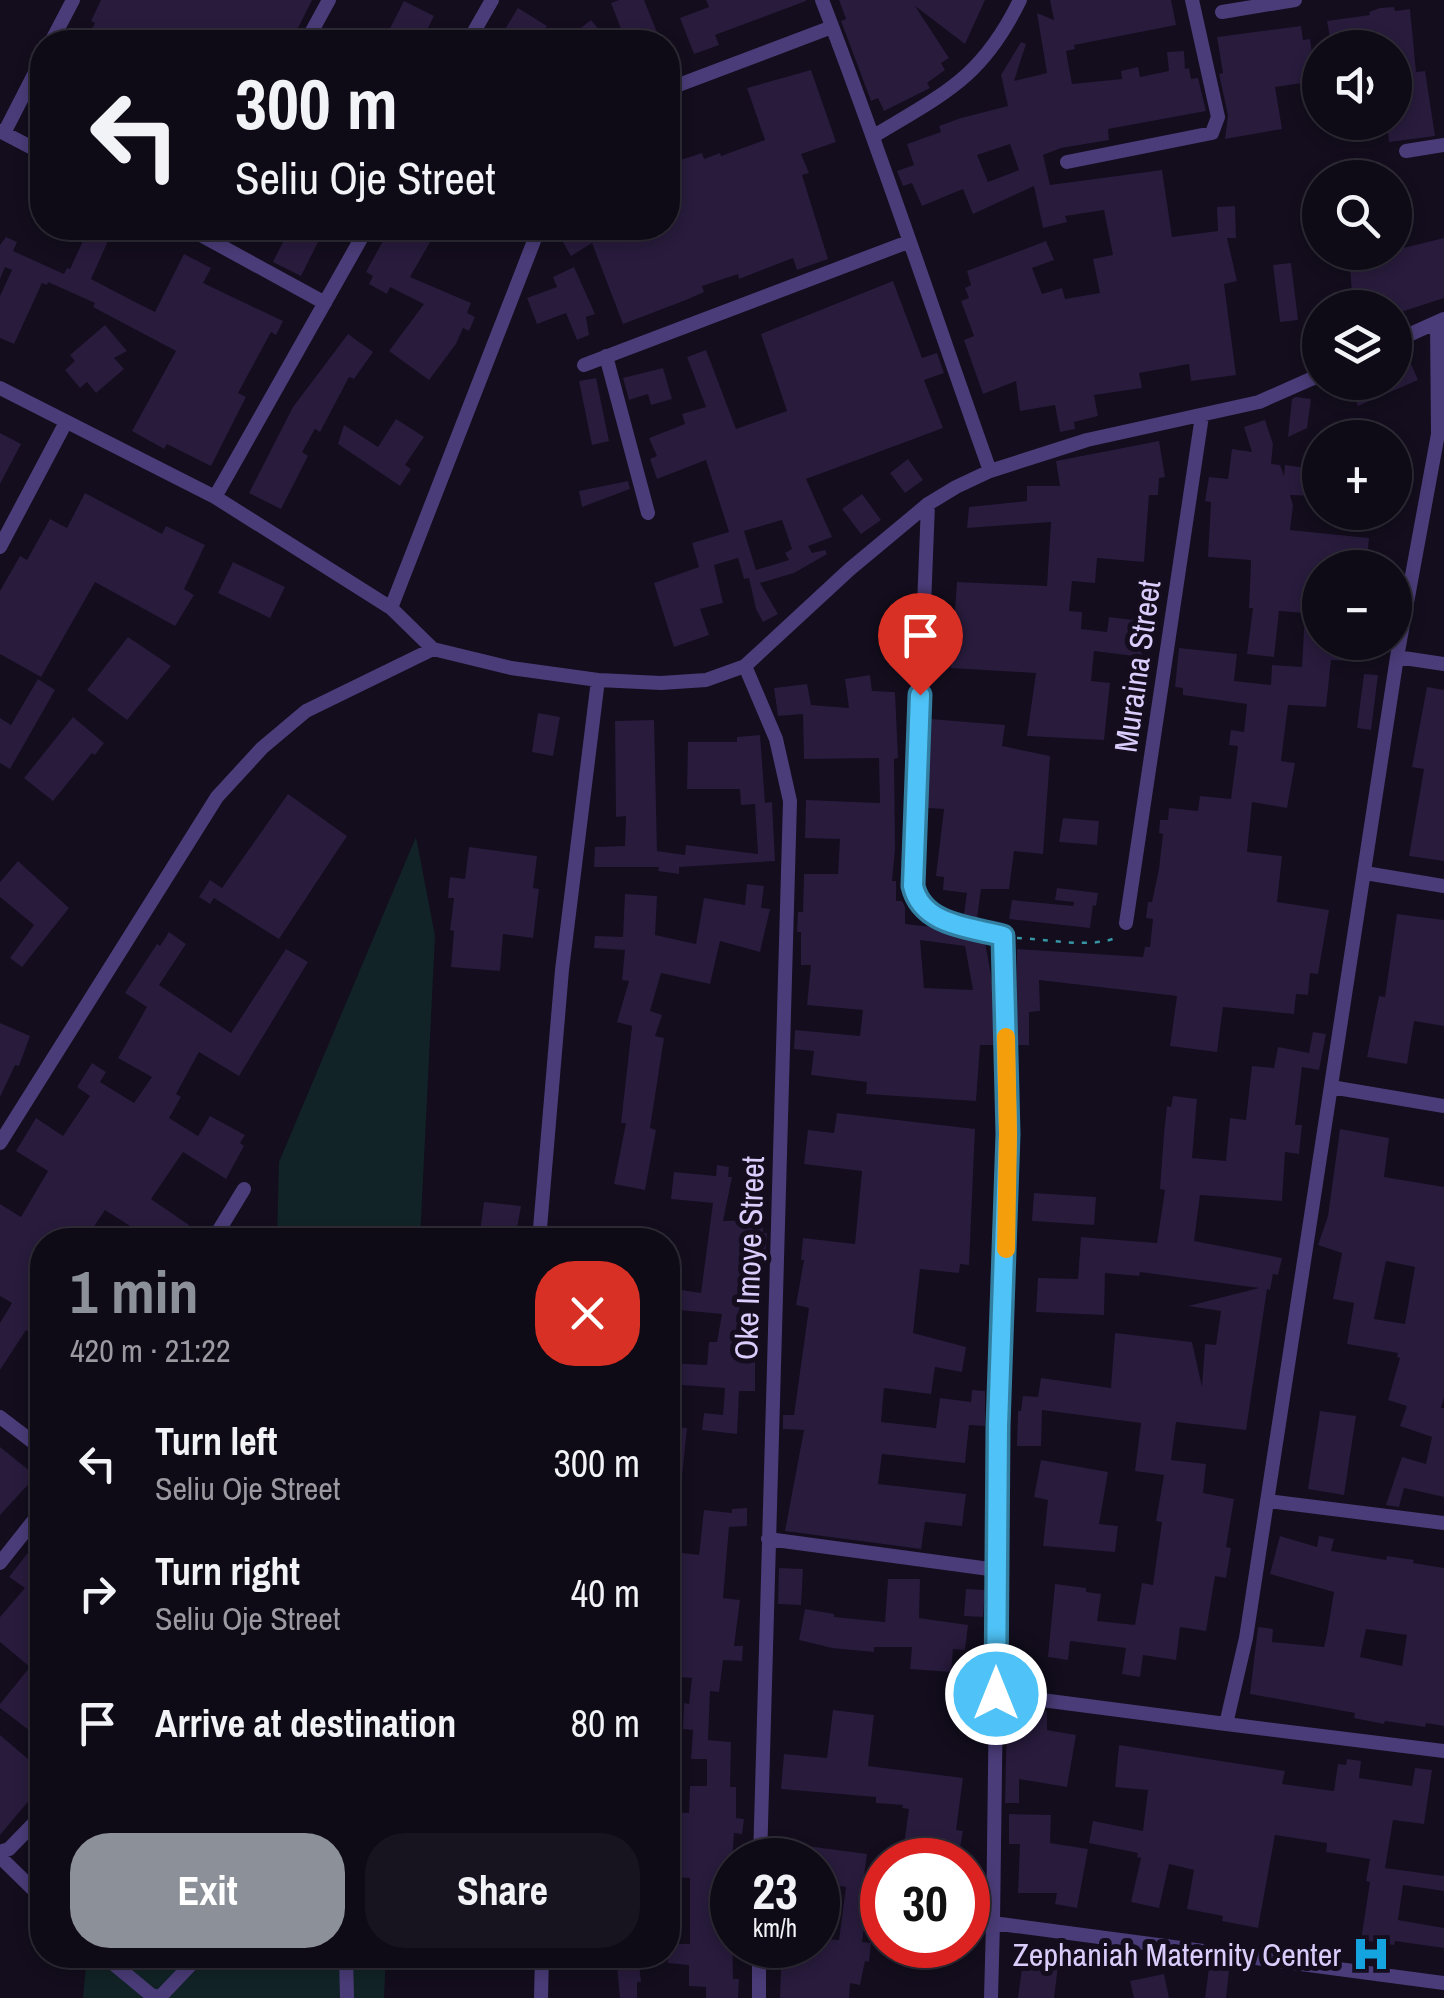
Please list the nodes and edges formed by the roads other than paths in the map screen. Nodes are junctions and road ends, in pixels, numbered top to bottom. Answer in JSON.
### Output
{"nodes":[{"id":1,"x":73,"y":0,"type":"edge"},
{"id":2,"x":328,"y":0,"type":"edge"},
{"id":3,"x":492,"y":0,"type":"edge"},
{"id":4,"x":822,"y":0,"type":"edge"},
{"id":5,"x":1020,"y":0,"type":"edge"},
{"id":6,"x":1192,"y":0,"type":"edge"},
{"id":7,"x":1296,"y":0,"type":"edge"},
{"id":8,"x":1222,"y":12,"type":"dead end"},
{"id":9,"x":832,"y":27,"type":"junction"},
{"id":10,"x":57,"y":30,"type":"edge"},
{"id":11,"x":312,"y":30,"type":"edge"},
{"id":12,"x":475,"y":30,"type":"edge"},
{"id":13,"x":30,"y":80,"type":"edge"},
{"id":14,"x":680,"y":84,"type":"edge"},
{"id":15,"x":2,"y":132,"type":"edge"},
{"id":16,"x":874,"y":136,"type":"junction"},
{"id":17,"x":1444,"y":145,"type":"edge"},
{"id":18,"x":30,"y":147,"type":"edge"},
{"id":19,"x":1406,"y":151,"type":"dead end"},
{"id":20,"x":1067,"y":162,"type":"dead end"},
{"id":21,"x":220,"y":240,"type":"edge"},
{"id":22,"x":360,"y":240,"type":"edge"},
{"id":23,"x":534,"y":240,"type":"edge"},
{"id":24,"x":908,"y":242,"type":"junction"},
{"id":25,"x":326,"y":303,"type":"junction"},
{"id":26,"x":1441,"y":321,"type":"edge"},
{"id":27,"x":1412,"y":334,"type":"edge"},
{"id":28,"x":606,"y":356,"type":"junction"},
{"id":29,"x":584,"y":364,"type":"dead end"},
{"id":30,"x":1302,"y":382,"type":"edge"},
{"id":31,"x":0,"y":388,"type":"edge"},
{"id":32,"x":1202,"y":416,"type":"junction"},
{"id":33,"x":65,"y":424,"type":"junction"},
{"id":34,"x":1441,"y":434,"type":"edge"},
{"id":35,"x":990,"y":471,"type":"junction"},
{"id":36,"x":215,"y":497,"type":"junction"},
{"id":37,"x":928,"y":504,"type":"junction"},
{"id":38,"x":648,"y":513,"type":"dead end"},
{"id":39,"x":0,"y":547,"type":"edge"},
{"id":40,"x":1412,"y":585,"type":"edge"},
{"id":41,"x":391,"y":608,"type":"junction"},
{"id":42,"x":433,"y":649,"type":"junction"},
{"id":43,"x":1398,"y":660,"type":"edge"},
{"id":44,"x":1412,"y":660,"type":"edge"},
{"id":45,"x":1444,"y":664,"type":"edge"},
{"id":46,"x":746,"y":666,"type":"junction"},
{"id":47,"x":598,"y":680,"type":"junction"},
{"id":48,"x":1364,"y":873,"type":"junction"},
{"id":49,"x":1444,"y":886,"type":"edge"},
{"id":50,"x":1126,"y":923,"type":"road end"},
{"id":51,"x":1331,"y":1087,"type":"junction"},
{"id":52,"x":1444,"y":1106,"type":"edge"},
{"id":53,"x":0,"y":1142,"type":"edge"},
{"id":54,"x":244,"y":1189,"type":"dead end"},
{"id":55,"x":220,"y":1228,"type":"edge"},
{"id":56,"x":540,"y":1228,"type":"edge"},
{"id":57,"x":0,"y":1418,"type":"edge"},
{"id":58,"x":30,"y":1439,"type":"edge"},
{"id":59,"x":1268,"y":1502,"type":"junction"},
{"id":60,"x":1444,"y":1524,"type":"edge"},
{"id":61,"x":30,"y":1525,"type":"edge"},
{"id":62,"x":768,"y":1538,"type":"junction"},
{"id":63,"x":0,"y":1563,"type":"edge"},
{"id":64,"x":997,"y":1570,"type":"junction"},
{"id":65,"x":996,"y":1694,"type":"junction"},
{"id":66,"x":1226,"y":1724,"type":"junction"},
{"id":67,"x":1444,"y":1751,"type":"edge"},
{"id":68,"x":30,"y":1827,"type":"edge"},
{"id":69,"x":761,"y":1838,"type":"edge"},
{"id":70,"x":0,"y":1854,"type":"edge"},
{"id":71,"x":30,"y":1885,"type":"edge"},
{"id":72,"x":994,"y":1923,"type":"junction"},
{"id":73,"x":119,"y":1968,"type":"edge"},
{"id":74,"x":188,"y":1968,"type":"edge"},
{"id":75,"x":346,"y":1968,"type":"edge"},
{"id":76,"x":542,"y":1968,"type":"edge"},
{"id":77,"x":759,"y":1968,"type":"edge"},
{"id":78,"x":1444,"y":1984,"type":"edge"},
{"id":79,"x":347,"y":1998,"type":"edge"},
{"id":80,"x":541,"y":1998,"type":"edge"},
{"id":81,"x":758,"y":1998,"type":"edge"},
{"id":82,"x":991,"y":1998,"type":"edge"}],
"edges":[{"from":1,"to":10,"type":"street"},
{"from":2,"to":11,"type":"street"},
{"from":3,"to":12,"type":"street"},
{"from":4,"to":9,"type":"street"},
{"from":5,"to":16,"type":"street"},
{"from":6,"to":20,"type":"street"},
{"from":7,"to":8,"type":"street"},
{"from":9,"to":14,"type":"street"},
{"from":9,"to":16,"type":"street"},
{"from":13,"to":15,"type":"street"},
{"from":15,"to":18,"type":"street"},
{"from":16,"to":24,"type":"street"},
{"from":17,"to":19,"type":"street"},
{"from":21,"to":25,"type":"street"},
{"from":22,"to":25,"type":"street"},
{"from":23,"to":41,"type":"street"},
{"from":24,"to":28,"type":"street"},
{"from":24,"to":35,"type":"street"},
{"from":25,"to":36,"type":"street"},
{"from":26,"to":27,"type":"street"},
{"from":26,"to":34,"type":"street"},
{"from":28,"to":29,"type":"street"},
{"from":28,"to":38,"type":"street"},
{"from":30,"to":32,"type":"street"},
{"from":31,"to":33,"type":"street"},
{"from":32,"to":35,"type":"street"},
{"from":32,"to":50,"type":"street","name":"Muraina Street"},
{"from":33,"to":36,"type":"street"},
{"from":33,"to":39,"type":"street"},
{"from":34,"to":40,"type":"street"},
{"from":35,"to":37,"type":"street"},
{"from":36,"to":41,"type":"street"},
{"from":37,"to":46,"type":"street"},
{"from":37,"to":64,"type":"street"},
{"from":41,"to":42,"type":"street"},
{"from":42,"to":47,"type":"street"},
{"from":42,"to":53,"type":"street"},
{"from":43,"to":48,"type":"street"},
{"from":44,"to":45,"type":"street"},
{"from":46,"to":47,"type":"street"},
{"from":46,"to":62,"type":"street","name":"Oke Imoye Street"},
{"from":47,"to":56,"type":"street"},
{"from":48,"to":49,"type":"street"},
{"from":48,"to":51,"type":"street"},
{"from":51,"to":52,"type":"street"},
{"from":51,"to":59,"type":"street"},
{"from":54,"to":55,"type":"street"},
{"from":57,"to":58,"type":"street"},
{"from":59,"to":60,"type":"street"},
{"from":59,"to":66,"type":"street"},
{"from":61,"to":63,"type":"street"},
{"from":62,"to":64,"type":"street"},
{"from":62,"to":69,"type":"street","name":"Oke Imoye Street"},
{"from":64,"to":65,"type":"street"},
{"from":65,"to":66,"type":"street"},
{"from":65,"to":72,"type":"street"},
{"from":66,"to":67,"type":"street"},
{"from":68,"to":70,"type":"street"},
{"from":70,"to":71,"type":"street"},
{"from":72,"to":78,"type":"street"},
{"from":72,"to":82,"type":"street"},
{"from":73,"to":74,"type":"street"},
{"from":75,"to":79,"type":"street"},
{"from":76,"to":80,"type":"street"},
{"from":77,"to":81,"type":"street"}]}
